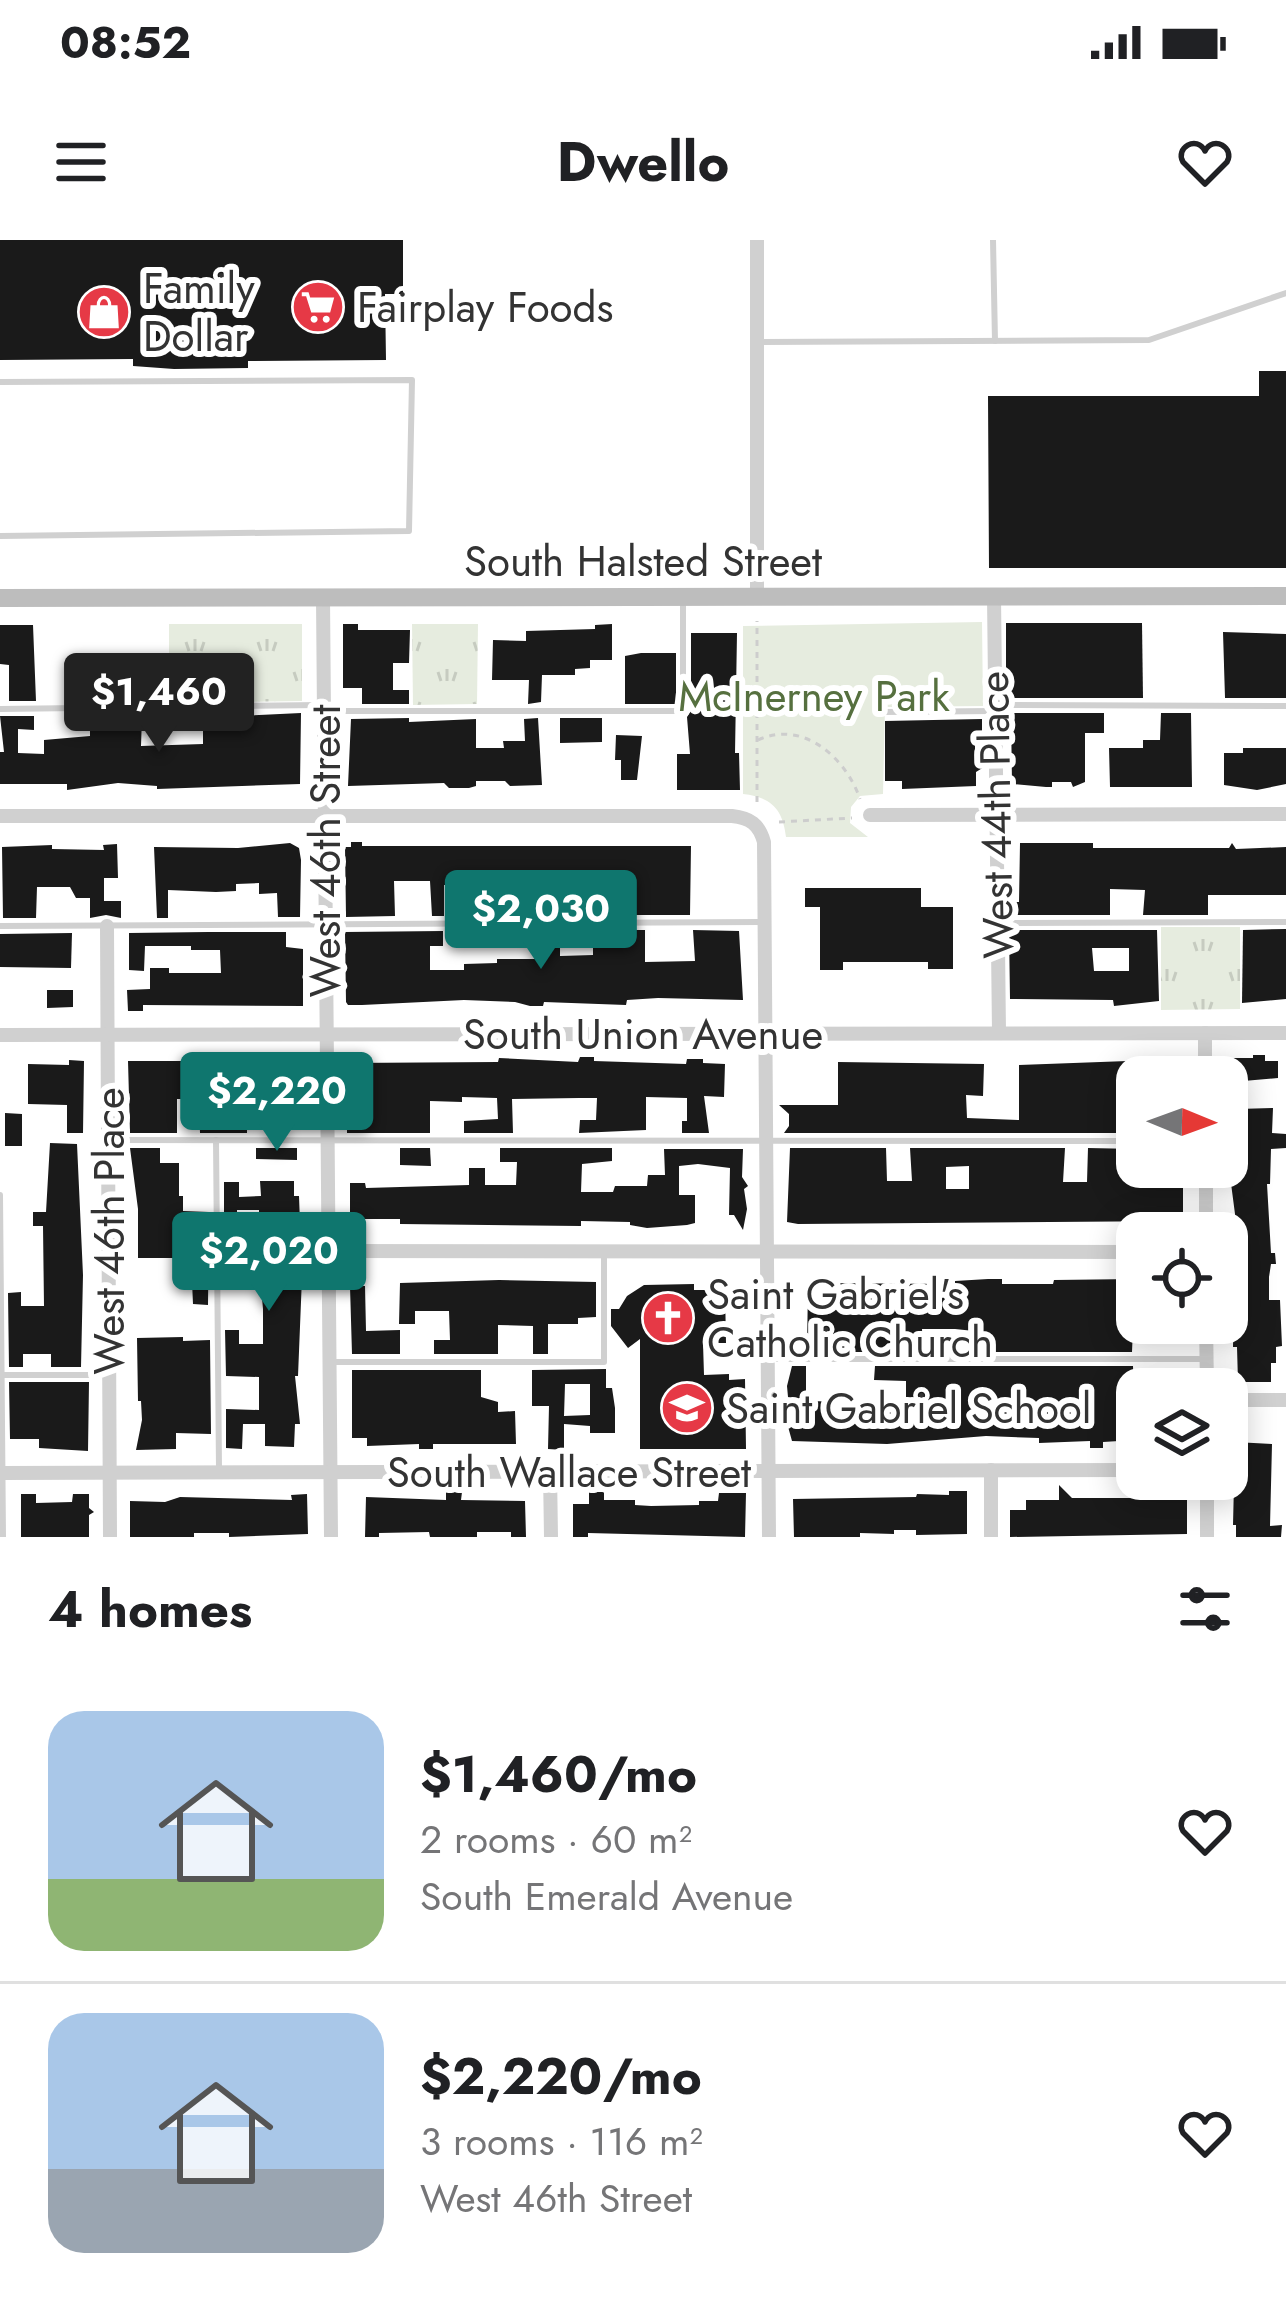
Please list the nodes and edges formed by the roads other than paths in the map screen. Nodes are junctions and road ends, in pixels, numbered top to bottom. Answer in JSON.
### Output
{"nodes":[{"id":1,"x":757,"y":240,"type":"edge"},
{"id":2,"x":993,"y":240,"type":"edge"},
{"id":3,"x":1286,"y":293,"type":"edge"},
{"id":4,"x":995,"y":341,"type":"junction"},
{"id":5,"x":757,"y":342,"type":"junction"},
{"id":6,"x":0,"y":382,"type":"edge"},
{"id":7,"x":0,"y":536,"type":"edge"},
{"id":8,"x":994,"y":596,"type":"junction"},
{"id":9,"x":1286,"y":596,"type":"edge"},
{"id":10,"x":682,"y":597,"type":"junction"},
{"id":11,"x":757,"y":597,"type":"junction"},
{"id":12,"x":0,"y":598,"type":"edge"},
{"id":13,"x":323,"y":598,"type":"junction"},
{"id":14,"x":1286,"y":706,"type":"edge"},
{"id":15,"x":324,"y":708,"type":"junction"},
{"id":16,"x":995,"y":708,"type":"junction"},
{"id":17,"x":0,"y":709,"type":"edge"},
{"id":18,"x":884,"y":712,"type":"dead end"},
{"id":19,"x":996,"y":814,"type":"junction"},
{"id":20,"x":1286,"y":814,"type":"edge"},
{"id":21,"x":870,"y":815,"type":"dead end"},
{"id":22,"x":0,"y":816,"type":"edge"},
{"id":23,"x":325,"y":816,"type":"junction"},
{"id":24,"x":764,"y":922,"type":"junction"},
{"id":25,"x":1286,"y":922,"type":"edge"},
{"id":26,"x":998,"y":923,"type":"junction"},
{"id":27,"x":326,"y":925,"type":"junction"},
{"id":28,"x":0,"y":926,"type":"edge"},
{"id":29,"x":107,"y":926,"type":"junction"},
{"id":30,"x":999,"y":1033,"type":"junction"},
{"id":31,"x":1205,"y":1033,"type":"junction"},
{"id":32,"x":1286,"y":1033,"type":"edge"},
{"id":33,"x":0,"y":1034,"type":"edge"},
{"id":34,"x":108,"y":1034,"type":"junction"},
{"id":35,"x":326,"y":1034,"type":"junction"},
{"id":36,"x":766,"y":1034,"type":"junction"},
{"id":37,"x":1205,"y":1056,"type":"edge"},
{"id":38,"x":108,"y":1140,"type":"junction"},
{"id":39,"x":216,"y":1140,"type":"junction"},
{"id":40,"x":327,"y":1140,"type":"junction"},
{"id":41,"x":766,"y":1140,"type":"junction"},
{"id":42,"x":1116,"y":1141,"type":"edge"},
{"id":43,"x":0,"y":1196,"type":"edge"},
{"id":44,"x":328,"y":1251,"type":"junction"},
{"id":45,"x":604,"y":1251,"type":"junction"},
{"id":46,"x":767,"y":1251,"type":"junction"},
{"id":47,"x":1116,"y":1252,"type":"edge"},
{"id":48,"x":1207,"y":1344,"type":"edge"},
{"id":49,"x":768,"y":1359,"type":"junction"},
{"id":50,"x":1207,"y":1360,"type":"junction"},
{"id":51,"x":329,"y":1362,"type":"junction"},
{"id":52,"x":1207,"y":1368,"type":"edge"},
{"id":53,"x":2,"y":1375,"type":"edge"},
{"id":54,"x":110,"y":1376,"type":"junction"},
{"id":55,"x":1248,"y":1400,"type":"edge"},
{"id":56,"x":1286,"y":1400,"type":"edge"},
{"id":57,"x":1116,"y":1470,"type":"edge"},
{"id":58,"x":769,"y":1471,"type":"junction"},
{"id":59,"x":991,"y":1471,"type":"junction"},
{"id":60,"x":330,"y":1472,"type":"junction"},
{"id":61,"x":550,"y":1472,"type":"junction"},
{"id":62,"x":1,"y":1473,"type":"edge"},
{"id":63,"x":110,"y":1473,"type":"junction"},
{"id":64,"x":219,"y":1473,"type":"junction"},
{"id":65,"x":1207,"y":1500,"type":"edge"},
{"id":66,"x":2,"y":1532,"type":"edge"},
{"id":67,"x":110,"y":1537,"type":"edge"},
{"id":68,"x":331,"y":1537,"type":"edge"},
{"id":69,"x":550,"y":1537,"type":"edge"},
{"id":70,"x":770,"y":1537,"type":"edge"},
{"id":71,"x":991,"y":1537,"type":"edge"},
{"id":72,"x":1208,"y":1537,"type":"edge"}],
"edges":[{"from":1,"to":5,"type":"street"},
{"from":2,"to":4,"type":"lane"},
{"from":3,"to":4,"type":"lane"},
{"from":4,"to":5,"type":"lane"},
{"from":5,"to":11,"type":"street"},
{"from":6,"to":7,"type":"lane"},
{"from":8,"to":9,"type":"main road","name":"South Halsted Street"},
{"from":8,"to":11,"type":"main road","name":"South Halsted Street"},
{"from":8,"to":16,"type":"street","name":"West 44th Place"},
{"from":10,"to":11,"type":"main road","name":"South Halsted Street"},
{"from":10,"to":13,"type":"main road","name":"South Halsted Street"},
{"from":10,"to":15,"type":"lane"},
{"from":12,"to":13,"type":"main road","name":"South Halsted Street"},
{"from":13,"to":15,"type":"street","name":"West 46th Street"},
{"from":14,"to":16,"type":"lane"},
{"from":15,"to":17,"type":"lane"},
{"from":15,"to":23,"type":"street","name":"West 46th Street"},
{"from":16,"to":18,"type":"lane"},
{"from":16,"to":19,"type":"street","name":"West 44th Place"},
{"from":19,"to":20,"type":"street"},
{"from":19,"to":21,"type":"street"},
{"from":19,"to":26,"type":"street","name":"West 44th Place"},
{"from":22,"to":23,"type":"street"},
{"from":23,"to":24,"type":"street"},
{"from":23,"to":27,"type":"street","name":"West 46th Street"},
{"from":24,"to":27,"type":"lane"},
{"from":24,"to":36,"type":"street"},
{"from":25,"to":26,"type":"lane"},
{"from":26,"to":30,"type":"street","name":"West 44th Place"},
{"from":27,"to":29,"type":"lane"},
{"from":27,"to":35,"type":"street","name":"West 46th Street"},
{"from":28,"to":29,"type":"lane"},
{"from":29,"to":34,"type":"street","name":"West 46th Place"},
{"from":30,"to":31,"type":"street","name":"South Union Avenue"},
{"from":30,"to":36,"type":"street","name":"South Union Avenue"},
{"from":31,"to":32,"type":"street","name":"South Union Avenue"},
{"from":31,"to":37,"type":"street"},
{"from":33,"to":34,"type":"street","name":"South Union Avenue"},
{"from":34,"to":35,"type":"street","name":"South Union Avenue"},
{"from":34,"to":38,"type":"street","name":"West 46th Place"},
{"from":35,"to":36,"type":"street","name":"South Union Avenue"},
{"from":35,"to":40,"type":"street","name":"West 46th Street"},
{"from":36,"to":41,"type":"street"},
{"from":38,"to":39,"type":"lane"},
{"from":38,"to":54,"type":"street","name":"West 46th Place"},
{"from":39,"to":40,"type":"lane"},
{"from":39,"to":64,"type":"lane"},
{"from":40,"to":41,"type":"lane"},
{"from":40,"to":44,"type":"street","name":"West 46th Street"},
{"from":41,"to":42,"type":"lane"},
{"from":41,"to":46,"type":"street"},
{"from":43,"to":53,"type":"lane"},
{"from":44,"to":45,"type":"street"},
{"from":44,"to":51,"type":"street","name":"West 46th Street"},
{"from":45,"to":46,"type":"street"},
{"from":45,"to":51,"type":"lane"},
{"from":46,"to":47,"type":"street"},
{"from":46,"to":49,"type":"street"},
{"from":48,"to":50,"type":"street"},
{"from":49,"to":50,"type":"lane"},
{"from":49,"to":58,"type":"street"},
{"from":50,"to":52,"type":"street"},
{"from":51,"to":60,"type":"street","name":"West 46th Street"},
{"from":53,"to":54,"type":"lane"},
{"from":53,"to":62,"type":"lane"},
{"from":54,"to":63,"type":"street","name":"West 46th Place"},
{"from":55,"to":56,"type":"street"},
{"from":57,"to":59,"type":"street","name":"South Wallace Street"},
{"from":58,"to":59,"type":"street","name":"South Wallace Street"},
{"from":58,"to":61,"type":"street","name":"South Wallace Street"},
{"from":58,"to":70,"type":"street"},
{"from":59,"to":71,"type":"street"},
{"from":60,"to":61,"type":"street","name":"South Wallace Street"},
{"from":60,"to":64,"type":"street","name":"South Wallace Street"},
{"from":60,"to":68,"type":"street","name":"West 46th Street"},
{"from":61,"to":69,"type":"street"},
{"from":62,"to":63,"type":"street","name":"South Wallace Street"},
{"from":62,"to":66,"type":"lane"},
{"from":63,"to":64,"type":"street","name":"South Wallace Street"},
{"from":63,"to":67,"type":"street","name":"West 46th Place"},
{"from":65,"to":72,"type":"street"}]}
